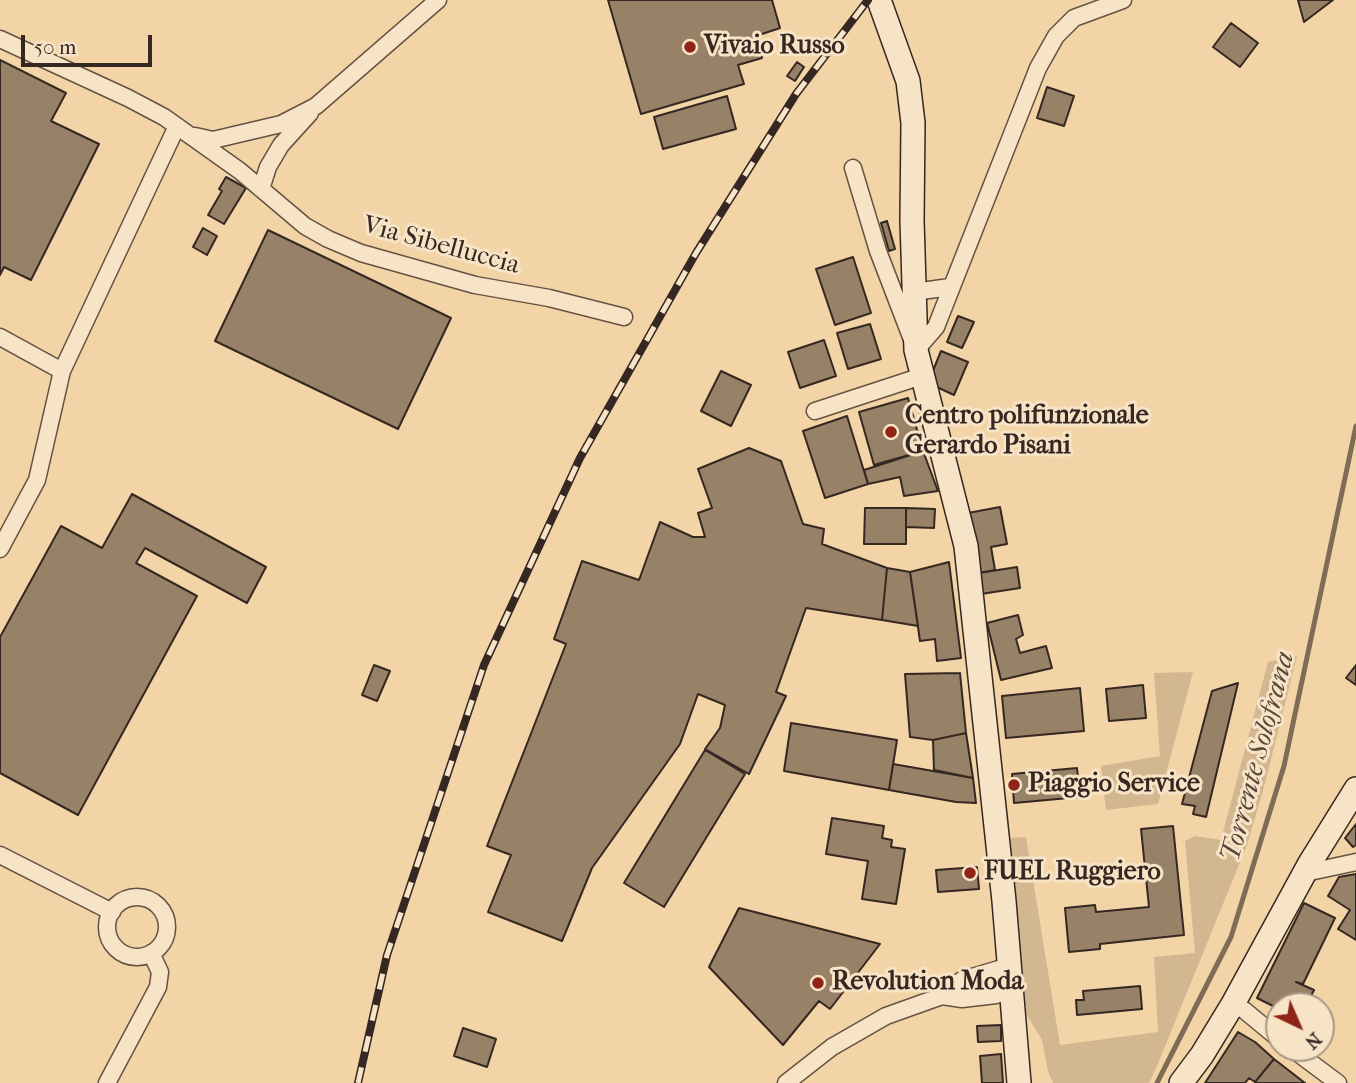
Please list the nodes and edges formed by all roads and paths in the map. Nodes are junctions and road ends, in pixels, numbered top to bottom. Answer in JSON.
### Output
{"nodes":[{"id":1,"x":438,"y":0,"type":"edge"},
{"id":2,"x":879,"y":0,"type":"edge"},
{"id":3,"x":1123,"y":0,"type":"edge"},
{"id":4,"x":0,"y":38,"type":"edge"},
{"id":5,"x":316,"y":106,"type":"junction"},
{"id":6,"x":183,"y":130,"type":"junction"},
{"id":7,"x":853,"y":168,"type":"dead end"},
{"id":8,"x":261,"y":189,"type":"junction"},
{"id":9,"x":950,"y":286,"type":"junction"},
{"id":10,"x":914,"y":292,"type":"junction"},
{"id":11,"x":624,"y":317,"type":"dead end"},
{"id":12,"x":0,"y":337,"type":"edge"},
{"id":13,"x":916,"y":350,"type":"junction"},
{"id":14,"x":62,"y":371,"type":"junction"},
{"id":15,"x":922,"y":376,"type":"junction"},
{"id":16,"x":815,"y":411,"type":"dead end"},
{"id":17,"x":0,"y":549,"type":"edge"},
{"id":18,"x":1356,"y":789,"type":"edge"},
{"id":19,"x":0,"y":855,"type":"edge"},
{"id":20,"x":1356,"y":862,"type":"edge"},
{"id":21,"x":1305,"y":873,"type":"junction"},
{"id":22,"x":112,"y":912,"type":"junction"},
{"id":23,"x":152,"y":953,"type":"junction"},
{"id":24,"x":1009,"y":977,"type":"junction"},
{"id":25,"x":942,"y":996,"type":"junction"},
{"id":26,"x":1233,"y":1004,"type":"junction"},
{"id":27,"x":1265,"y":1028,"type":"edge"},
{"id":28,"x":1202,"y":1055,"type":"junction"},
{"id":29,"x":1310,"y":1062,"type":"edge"},
{"id":30,"x":107,"y":1083,"type":"edge"},
{"id":31,"x":786,"y":1083,"type":"edge"},
{"id":32,"x":1018,"y":1083,"type":"edge"},
{"id":33,"x":1181,"y":1083,"type":"edge"},
{"id":34,"x":1192,"y":1083,"type":"edge"},
{"id":35,"x":1339,"y":1083,"type":"edge"}],
"edges":[{"from":1,"to":5,"type":"street","name":"Via Sibelluccia"},
{"from":2,"to":10,"type":"main road"},
{"from":3,"to":9,"type":"street"},
{"from":4,"to":6,"type":"street","name":"Via Sibelluccia"},
{"from":5,"to":6,"type":"street","name":"Via Sibelluccia"},
{"from":5,"to":8,"type":"street","name":"Via Sibelluccia"},
{"from":6,"to":8,"type":"street","name":"Via Sibelluccia"},
{"from":6,"to":14,"type":"street"},
{"from":7,"to":13,"type":"street"},
{"from":8,"to":11,"type":"street","name":"Via Sibelluccia"},
{"from":9,"to":10,"type":"street"},
{"from":9,"to":13,"type":"street"},
{"from":10,"to":13,"type":"main road"},
{"from":12,"to":14,"type":"street"},
{"from":13,"to":15,"type":"main road"},
{"from":14,"to":17,"type":"street"},
{"from":15,"to":16,"type":"street"},
{"from":15,"to":24,"type":"main road"},
{"from":18,"to":21,"type":"main road"},
{"from":19,"to":22,"type":"street"},
{"from":20,"to":21,"type":"street"},
{"from":21,"to":26,"type":"main road"},
{"from":22,"to":23,"type":"street"},
{"from":22,"to":23,"type":"street"},
{"from":23,"to":30,"type":"street"},
{"from":24,"to":25,"type":"street"},
{"from":24,"to":25,"type":"street"},
{"from":24,"to":32,"type":"main road"},
{"from":25,"to":31,"type":"street"},
{"from":26,"to":27,"type":"street"},
{"from":26,"to":28,"type":"main road"},
{"from":28,"to":33,"type":"main road"},
{"from":28,"to":34,"type":"street"},
{"from":29,"to":35,"type":"street"}]}
